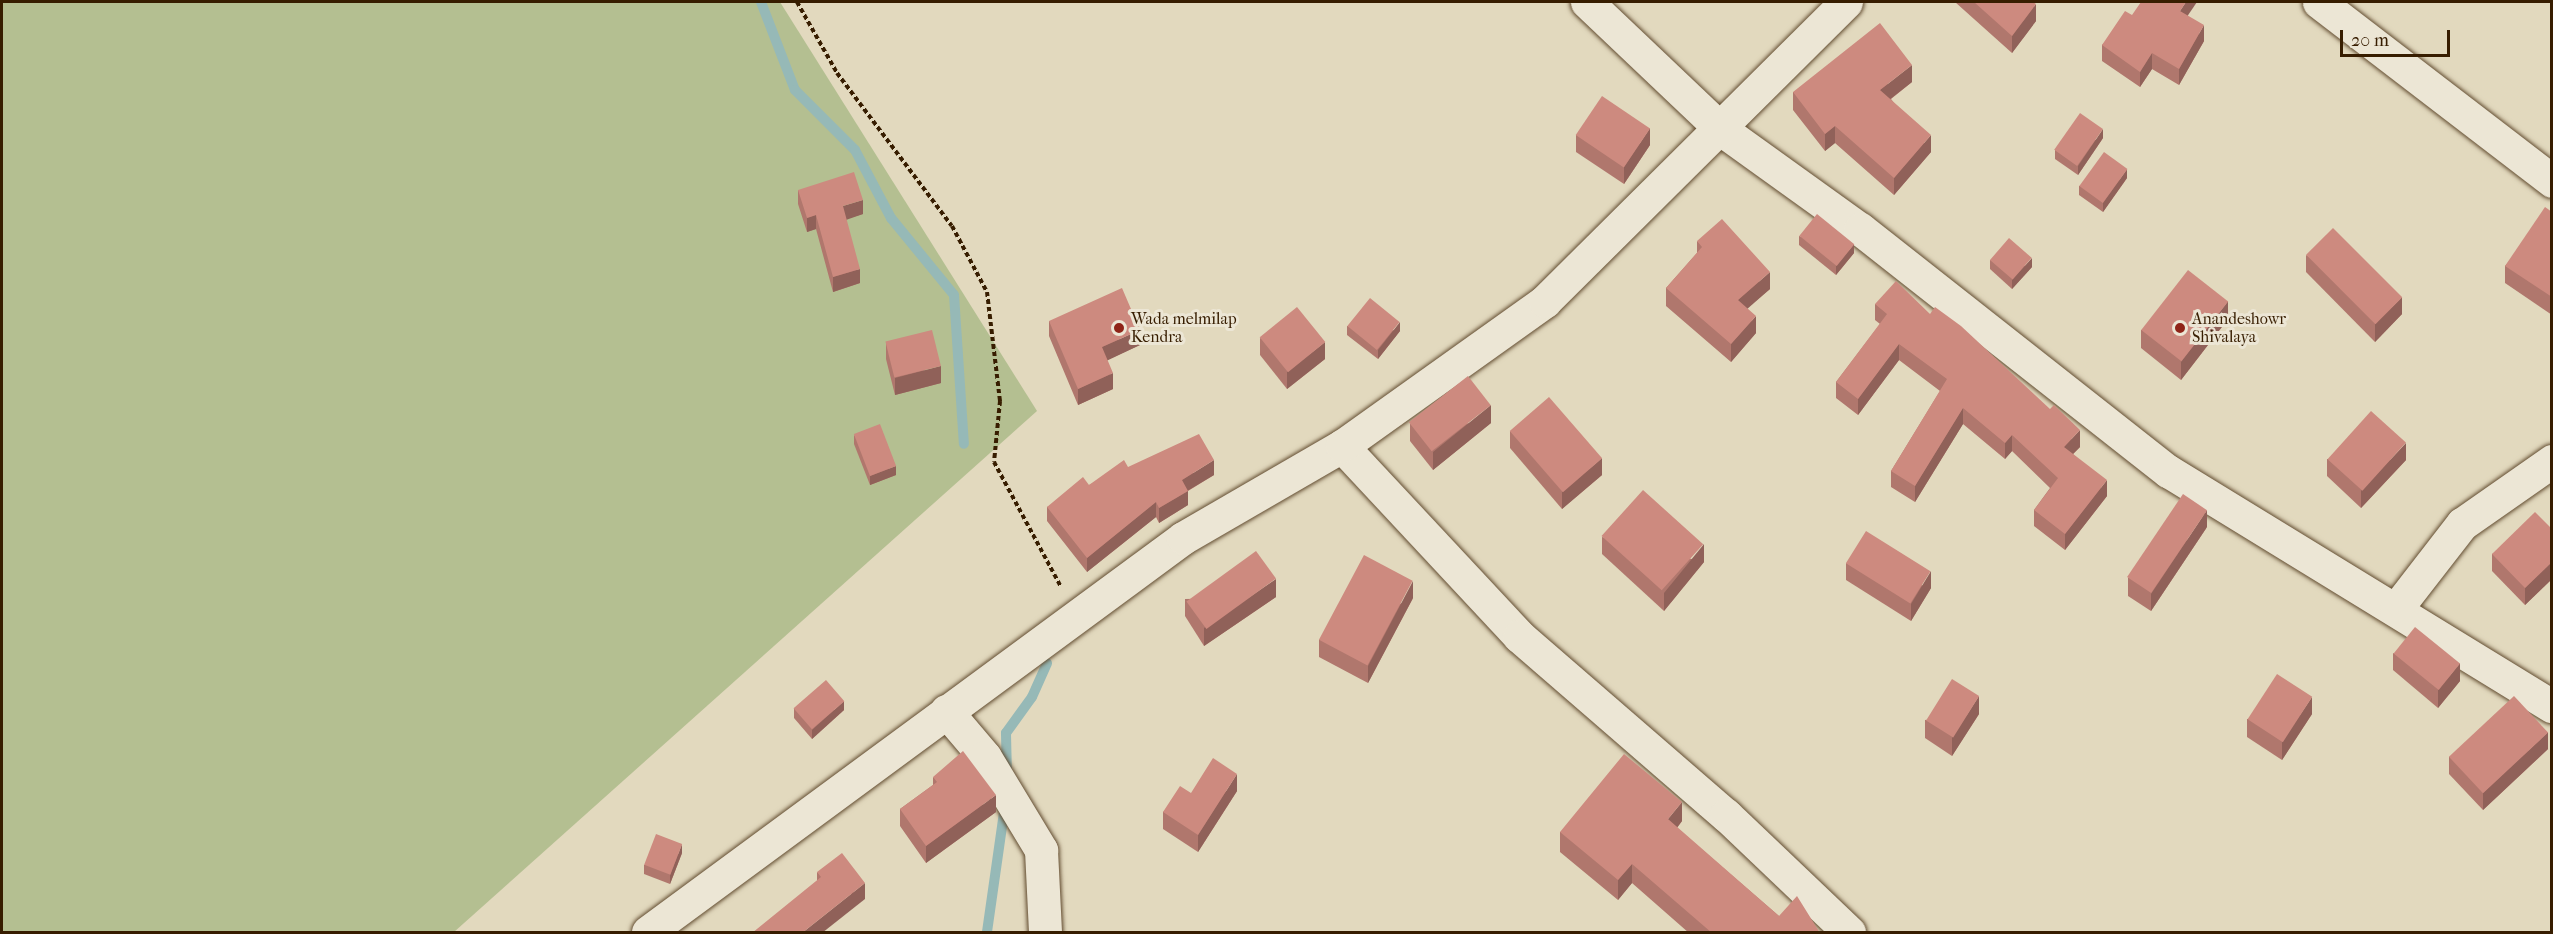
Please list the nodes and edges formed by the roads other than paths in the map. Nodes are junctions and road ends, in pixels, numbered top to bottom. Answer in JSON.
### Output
{"nodes":[{"id":1,"x":1587,"y":2,"type":"edge"},
{"id":2,"x":1846,"y":2,"type":"edge"},
{"id":3,"x":2319,"y":2,"type":"edge"},
{"id":4,"x":1722,"y":130,"type":"junction"},
{"id":5,"x":2552,"y":181,"type":"edge"},
{"id":6,"x":1342,"y":446,"type":"junction"},
{"id":7,"x":2552,"y":461,"type":"edge"},
{"id":8,"x":2396,"y":609,"type":"junction"},
{"id":9,"x":2552,"y":706,"type":"edge"},
{"id":10,"x":946,"y":711,"type":"junction"},
{"id":11,"x":648,"y":933,"type":"edge"},
{"id":12,"x":1046,"y":933,"type":"edge"},
{"id":13,"x":1849,"y":933,"type":"edge"}],
"edges":[{"from":1,"to":4,"type":"street"},
{"from":2,"to":4,"type":"street"},
{"from":3,"to":5,"type":"street"},
{"from":4,"to":6,"type":"street"},
{"from":4,"to":8,"type":"street"},
{"from":6,"to":10,"type":"street"},
{"from":6,"to":13,"type":"street"},
{"from":7,"to":8,"type":"street"},
{"from":8,"to":9,"type":"street"},
{"from":10,"to":11,"type":"street"},
{"from":10,"to":12,"type":"street"}]}
